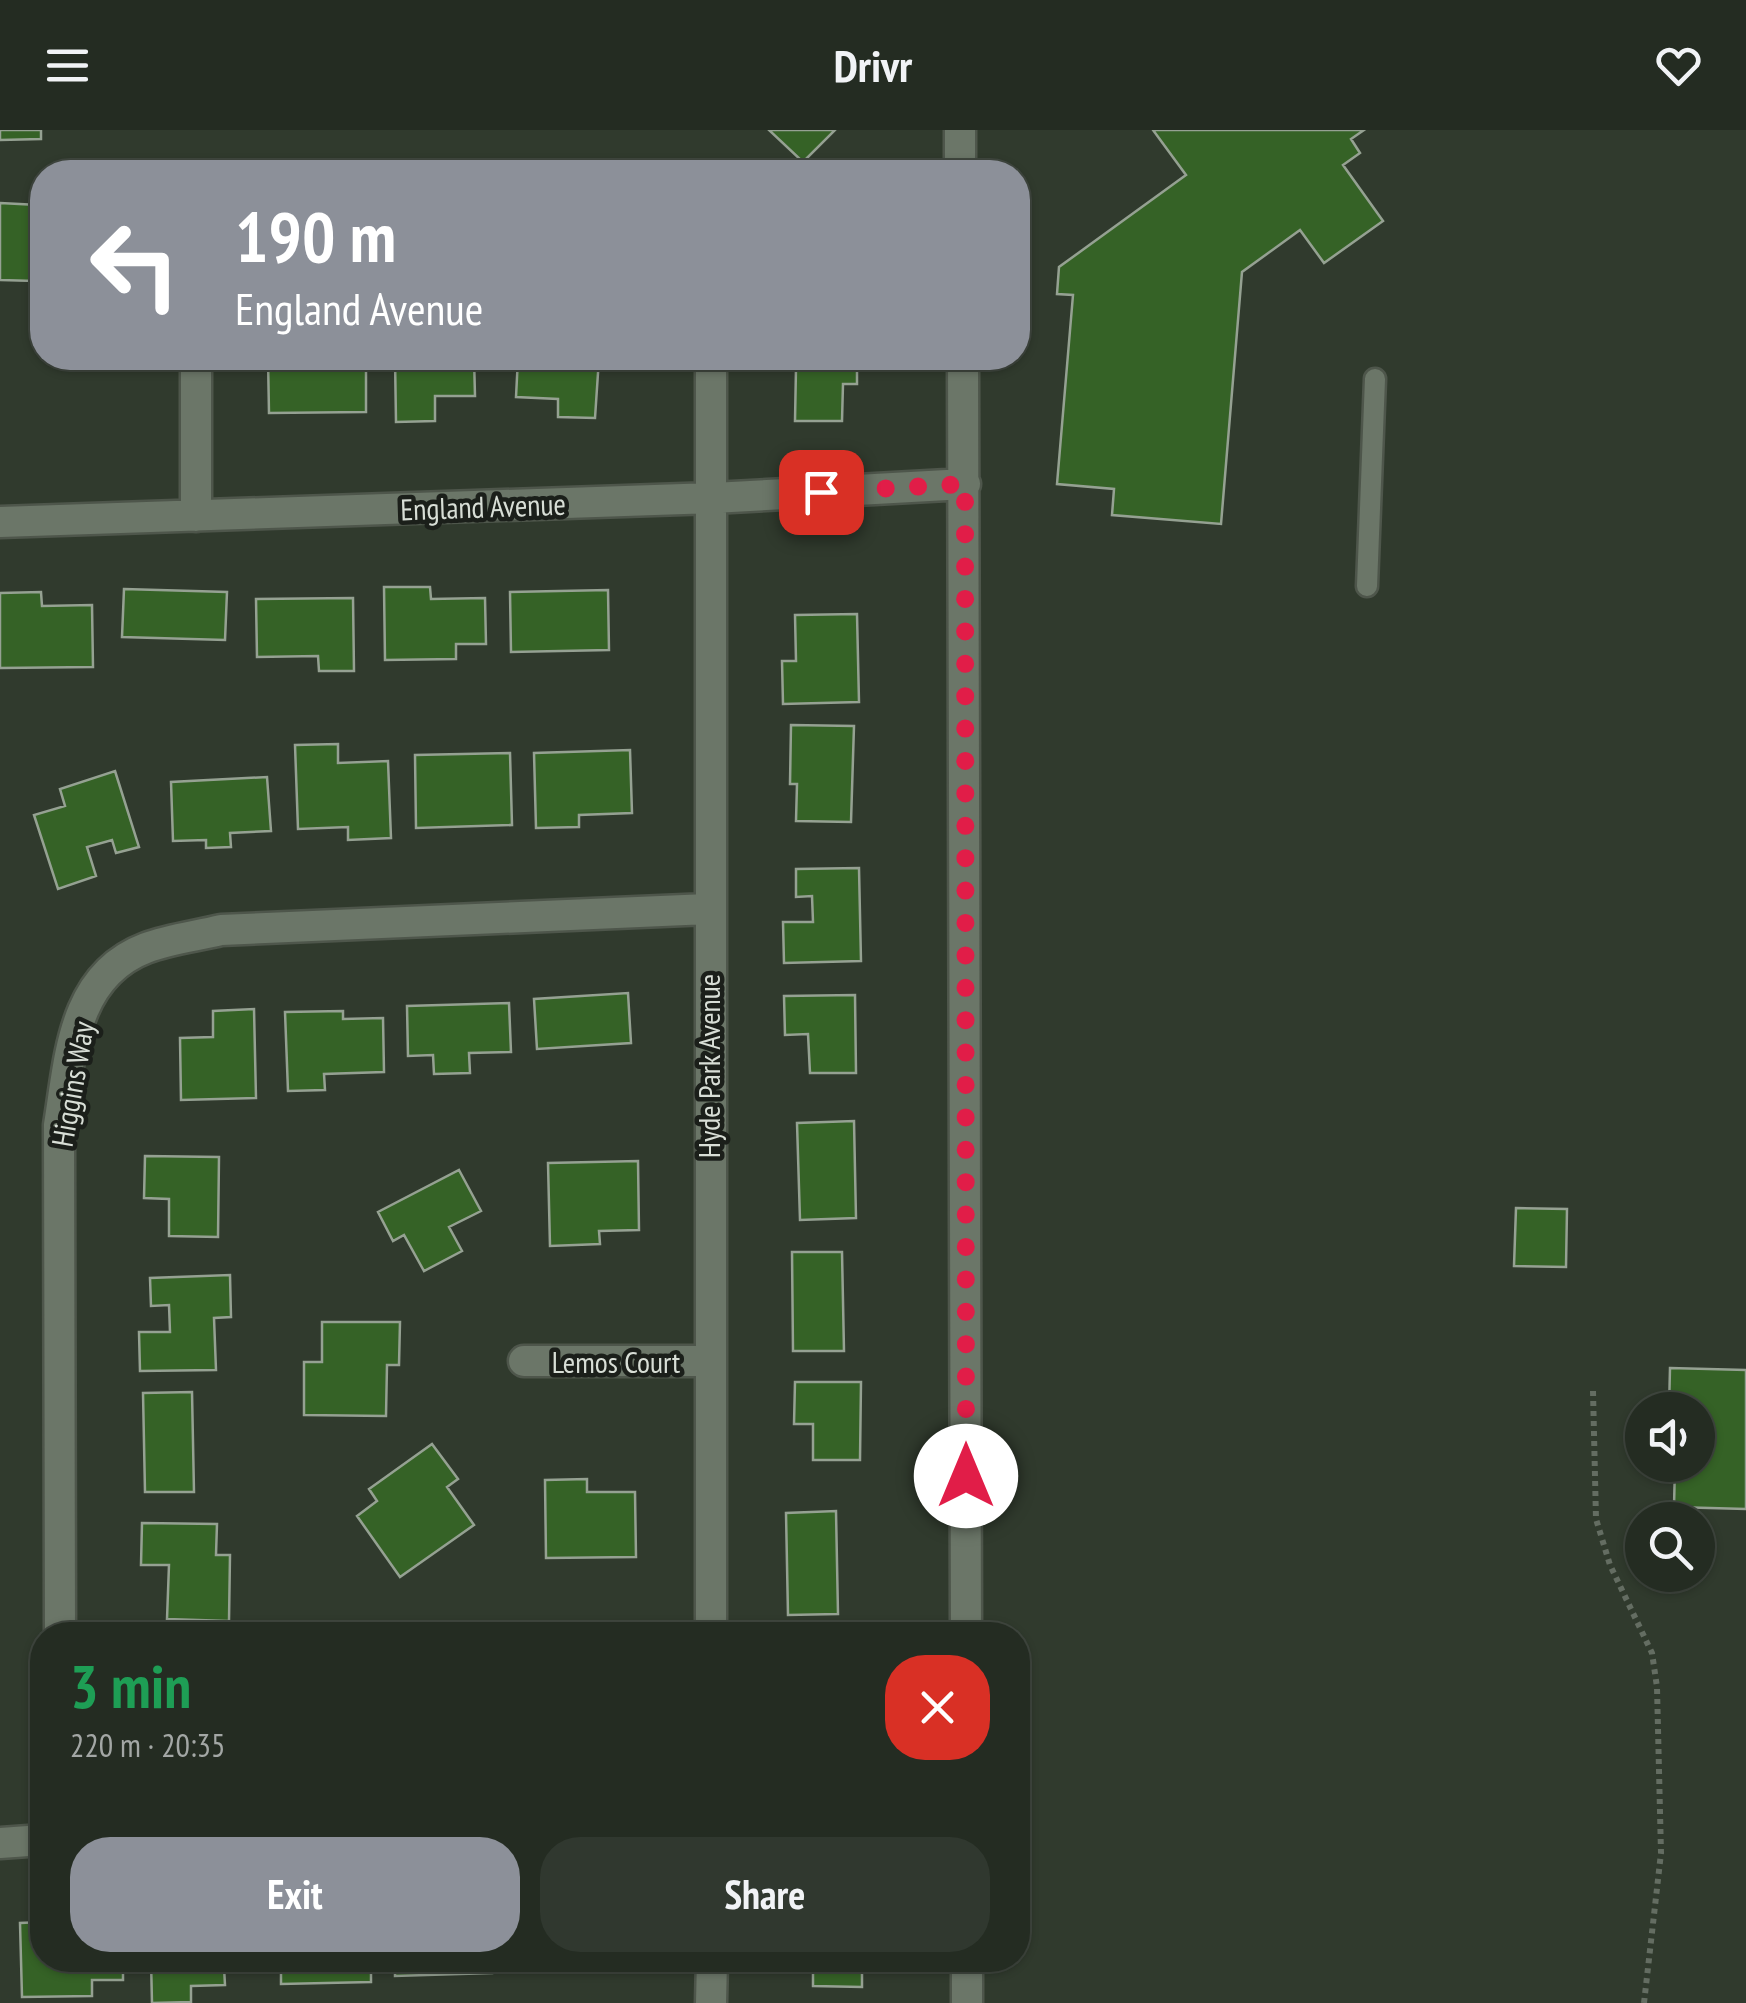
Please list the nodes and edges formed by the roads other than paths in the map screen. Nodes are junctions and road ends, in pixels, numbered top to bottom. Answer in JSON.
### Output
{"nodes":[{"id":1,"x":960,"y":130,"type":"edge"},
{"id":2,"x":960,"y":160,"type":"edge"},
{"id":3,"x":196,"y":370,"type":"edge"},
{"id":4,"x":711,"y":370,"type":"edge"},
{"id":5,"x":963,"y":370,"type":"edge"},
{"id":6,"x":1375,"y":379,"type":"dead end"},
{"id":7,"x":965,"y":484,"type":"junction"},
{"id":8,"x":713,"y":498,"type":"junction"},
{"id":9,"x":196,"y":516,"type":"junction"},
{"id":10,"x":0,"y":522,"type":"edge"},
{"id":11,"x":1367,"y":586,"type":"dead end"},
{"id":12,"x":708,"y":909,"type":"junction"},
{"id":13,"x":524,"y":1361,"type":"dead end"},
{"id":14,"x":708,"y":1361,"type":"junction"},
{"id":15,"x":60,"y":1622,"type":"edge"},
{"id":16,"x":711,"y":1622,"type":"edge"},
{"id":17,"x":966,"y":1622,"type":"edge"},
{"id":18,"x":30,"y":1841,"type":"edge"},
{"id":19,"x":0,"y":1843,"type":"edge"},
{"id":20,"x":712,"y":1972,"type":"edge"},
{"id":21,"x":966,"y":1972,"type":"edge"},
{"id":22,"x":712,"y":2003,"type":"edge"},
{"id":23,"x":967,"y":2003,"type":"edge"}],
"edges":[{"from":1,"to":2,"type":"street"},
{"from":3,"to":9,"type":"street"},
{"from":4,"to":8,"type":"street","name":"Hyde Park Avenue"},
{"from":5,"to":7,"type":"street"},
{"from":6,"to":11,"type":"lane"},
{"from":7,"to":8,"type":"street","name":"England Avenue"},
{"from":7,"to":17,"type":"street"},
{"from":8,"to":9,"type":"street","name":"England Avenue"},
{"from":8,"to":12,"type":"street","name":"Hyde Park Avenue"},
{"from":9,"to":10,"type":"street","name":"England Avenue"},
{"from":12,"to":14,"type":"street","name":"Hyde Park Avenue"},
{"from":12,"to":15,"type":"street","name":"Higgins Way"},
{"from":13,"to":14,"type":"street","name":"Lemos Court"},
{"from":14,"to":16,"type":"street","name":"Hyde Park Avenue"},
{"from":18,"to":19,"type":"street"},
{"from":20,"to":22,"type":"street"},
{"from":21,"to":23,"type":"street"}]}
